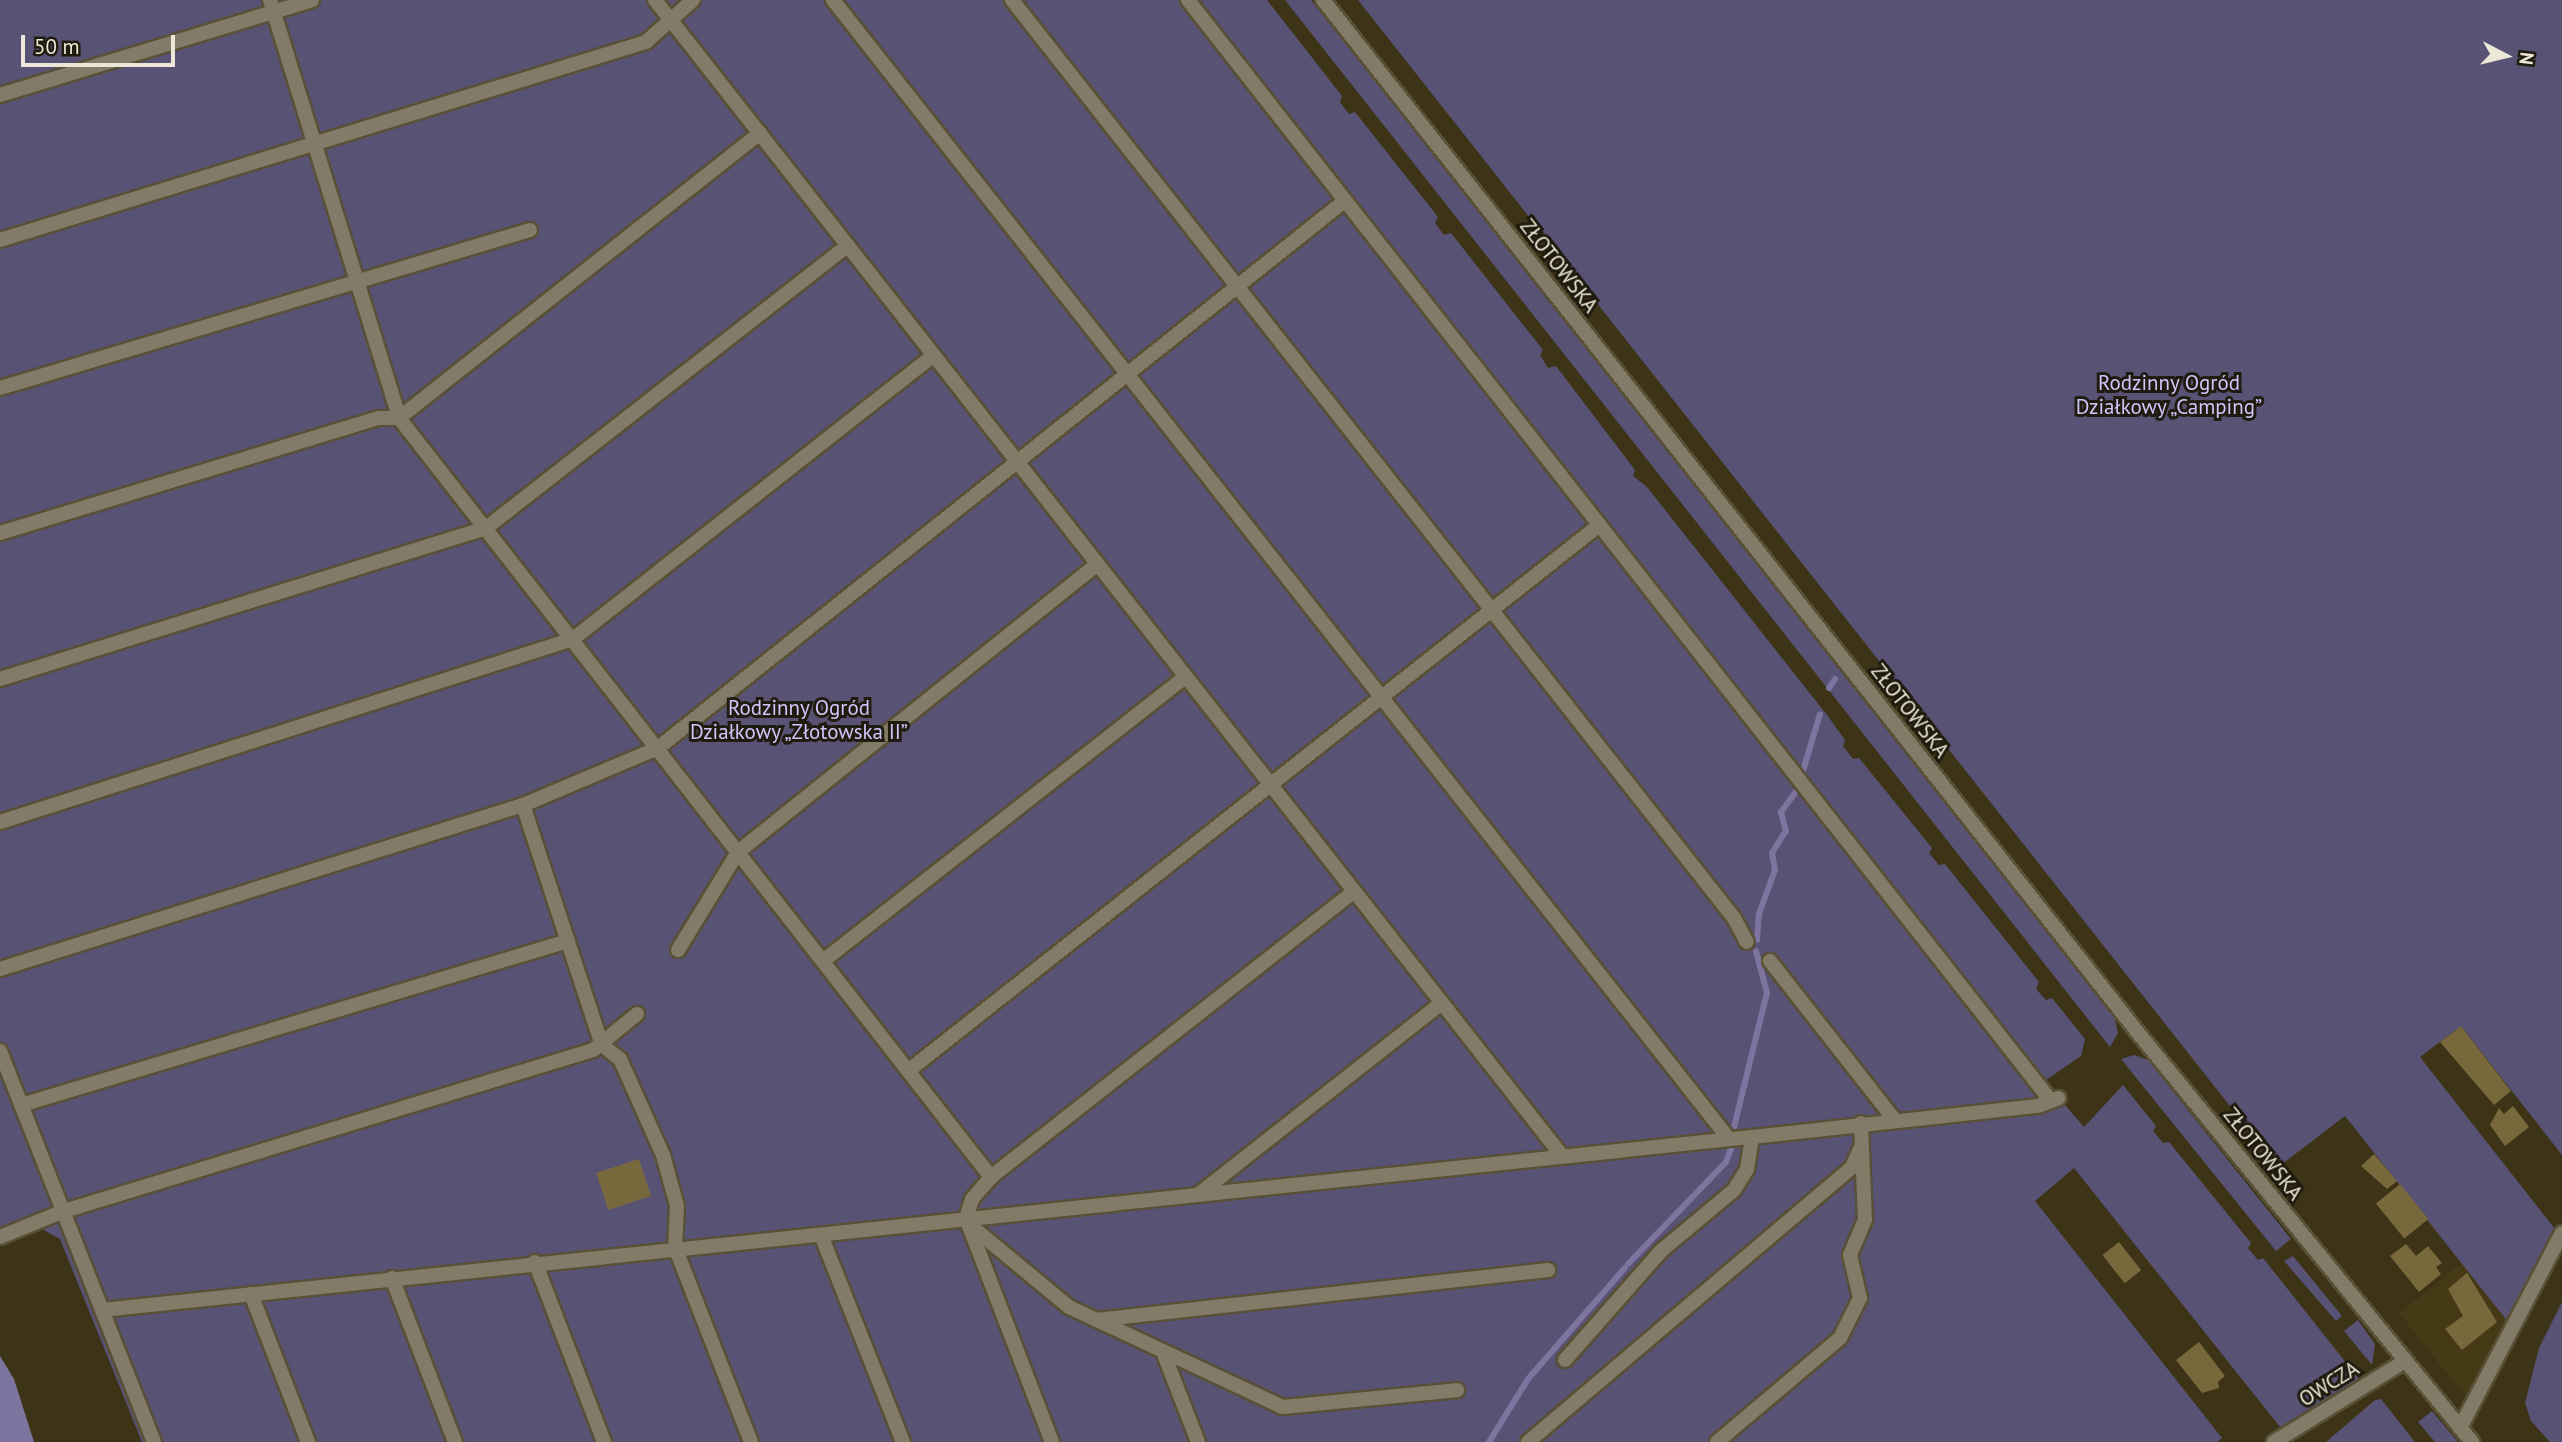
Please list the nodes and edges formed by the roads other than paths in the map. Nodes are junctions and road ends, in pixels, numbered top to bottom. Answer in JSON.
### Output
{"nodes":[{"id":1,"x":312,"y":0,"type":"edge"},
{"id":2,"x":655,"y":0,"type":"edge"},
{"id":3,"x":693,"y":0,"type":"edge"},
{"id":4,"x":833,"y":0,"type":"edge"},
{"id":5,"x":1012,"y":0,"type":"edge"},
{"id":6,"x":1188,"y":0,"type":"edge"},
{"id":7,"x":1323,"y":0,"type":"edge"},
{"id":8,"x":271,"y":6,"type":"edge"},
{"id":9,"x":670,"y":20,"type":"junction"},
{"id":10,"x":0,"y":95,"type":"edge"},
{"id":11,"x":760,"y":133,"type":"junction"},
{"id":12,"x":314,"y":146,"type":"junction"},
{"id":13,"x":1342,"y":203,"type":"junction"},
{"id":14,"x":530,"y":230,"type":"dead end"},
{"id":15,"x":0,"y":240,"type":"edge"},
{"id":16,"x":848,"y":245,"type":"junction"},
{"id":17,"x":354,"y":281,"type":"junction"},
{"id":18,"x":1236,"y":290,"type":"junction"},
{"id":19,"x":934,"y":355,"type":"junction"},
{"id":20,"x":1129,"y":374,"type":"junction"},
{"id":21,"x":0,"y":388,"type":"edge"},
{"id":22,"x":399,"y":418,"type":"junction"},
{"id":23,"x":1018,"y":463,"type":"junction"},
{"id":24,"x":1598,"y":526,"type":"junction"},
{"id":25,"x":486,"y":528,"type":"junction"},
{"id":26,"x":0,"y":533,"type":"edge"},
{"id":27,"x":1096,"y":565,"type":"junction"},
{"id":28,"x":1491,"y":610,"type":"junction"},
{"id":29,"x":573,"y":639,"type":"junction"},
{"id":30,"x":0,"y":679,"type":"edge"},
{"id":31,"x":1183,"y":679,"type":"junction"},
{"id":32,"x":1382,"y":697,"type":"junction"},
{"id":33,"x":658,"y":748,"type":"junction"},
{"id":34,"x":1271,"y":785,"type":"junction"},
{"id":35,"x":523,"y":805,"type":"junction"},
{"id":36,"x":0,"y":822,"type":"edge"},
{"id":37,"x":738,"y":852,"type":"junction"},
{"id":38,"x":1354,"y":891,"type":"junction"},
{"id":39,"x":568,"y":940,"type":"junction"},
{"id":40,"x":1747,"y":942,"type":"dead end"},
{"id":41,"x":678,"y":950,"type":"dead end"},
{"id":42,"x":823,"y":961,"type":"junction"},
{"id":43,"x":1770,"y":961,"type":"dead end"},
{"id":44,"x":0,"y":969,"type":"edge"},
{"id":45,"x":1442,"y":1003,"type":"junction"},
{"id":46,"x":637,"y":1014,"type":"dead end"},
{"id":47,"x":602,"y":1045,"type":"junction"},
{"id":48,"x":0,"y":1051,"type":"edge"},
{"id":49,"x":908,"y":1072,"type":"junction"},
{"id":50,"x":21,"y":1105,"type":"junction"},
{"id":51,"x":1893,"y":1118,"type":"junction"},
{"id":52,"x":1861,"y":1123,"type":"junction"},
{"id":53,"x":1752,"y":1137,"type":"junction"},
{"id":54,"x":1729,"y":1139,"type":"junction"},
{"id":55,"x":1860,"y":1149,"type":"junction"},
{"id":56,"x":1562,"y":1156,"type":"junction"},
{"id":57,"x":991,"y":1177,"type":"junction"},
{"id":58,"x":1199,"y":1194,"type":"junction"},
{"id":59,"x":64,"y":1211,"type":"junction"},
{"id":60,"x":966,"y":1218,"type":"junction"},
{"id":61,"x":2562,"y":1233,"type":"edge"},
{"id":62,"x":821,"y":1235,"type":"junction"},
{"id":63,"x":0,"y":1237,"type":"edge"},
{"id":64,"x":675,"y":1247,"type":"junction"},
{"id":65,"x":536,"y":1262,"type":"junction"},
{"id":66,"x":1548,"y":1270,"type":"dead end"},
{"id":67,"x":392,"y":1278,"type":"junction"},
{"id":68,"x":251,"y":1294,"type":"junction"},
{"id":69,"x":102,"y":1310,"type":"junction"},
{"id":70,"x":1096,"y":1320,"type":"junction"},
{"id":71,"x":1165,"y":1357,"type":"junction"},
{"id":72,"x":1565,"y":1360,"type":"dead end"},
{"id":73,"x":2405,"y":1361,"type":"junction"},
{"id":74,"x":1457,"y":1390,"type":"dead end"},
{"id":75,"x":2460,"y":1428,"type":"junction"},
{"id":76,"x":154,"y":1442,"type":"edge"},
{"id":77,"x":308,"y":1442,"type":"edge"},
{"id":78,"x":456,"y":1442,"type":"edge"},
{"id":79,"x":604,"y":1442,"type":"edge"},
{"id":80,"x":751,"y":1442,"type":"edge"},
{"id":81,"x":903,"y":1442,"type":"edge"},
{"id":82,"x":1052,"y":1442,"type":"edge"},
{"id":83,"x":1198,"y":1442,"type":"edge"},
{"id":84,"x":1528,"y":1442,"type":"edge"},
{"id":85,"x":1717,"y":1442,"type":"edge"},
{"id":86,"x":2274,"y":1442,"type":"edge"},
{"id":87,"x":2472,"y":1442,"type":"edge"}],
"edges":[{"from":1,"to":8,"type":"street"},
{"from":2,"to":9,"type":"street"},
{"from":3,"to":9,"type":"street"},
{"from":4,"to":20,"type":"street"},
{"from":5,"to":18,"type":"street"},
{"from":6,"to":13,"type":"street"},
{"from":7,"to":73,"type":"street","name":"ZŁOTOWSKA"},
{"from":8,"to":10,"type":"street"},
{"from":8,"to":12,"type":"street"},
{"from":9,"to":11,"type":"street"},
{"from":9,"to":12,"type":"street"},
{"from":11,"to":16,"type":"street"},
{"from":11,"to":22,"type":"street"},
{"from":12,"to":15,"type":"street"},
{"from":12,"to":17,"type":"street"},
{"from":13,"to":18,"type":"street"},
{"from":13,"to":24,"type":"street"},
{"from":14,"to":17,"type":"street"},
{"from":16,"to":19,"type":"street"},
{"from":16,"to":25,"type":"street"},
{"from":17,"to":21,"type":"street"},
{"from":17,"to":22,"type":"street"},
{"from":18,"to":20,"type":"street"},
{"from":18,"to":28,"type":"street"},
{"from":19,"to":23,"type":"street"},
{"from":19,"to":29,"type":"street"},
{"from":20,"to":23,"type":"street"},
{"from":20,"to":32,"type":"street"},
{"from":22,"to":25,"type":"street"},
{"from":22,"to":26,"type":"street"},
{"from":23,"to":27,"type":"street"},
{"from":23,"to":33,"type":"street"},
{"from":24,"to":28,"type":"street"},
{"from":24,"to":51,"type":"street"},
{"from":25,"to":29,"type":"street"},
{"from":25,"to":30,"type":"street"},
{"from":27,"to":31,"type":"street"},
{"from":27,"to":37,"type":"street"},
{"from":28,"to":32,"type":"street"},
{"from":28,"to":40,"type":"street"},
{"from":29,"to":33,"type":"street"},
{"from":29,"to":36,"type":"street"},
{"from":31,"to":34,"type":"street"},
{"from":31,"to":42,"type":"street"},
{"from":32,"to":34,"type":"street"},
{"from":32,"to":54,"type":"street"},
{"from":33,"to":35,"type":"street"},
{"from":33,"to":37,"type":"street"},
{"from":34,"to":38,"type":"street"},
{"from":34,"to":49,"type":"street"},
{"from":35,"to":39,"type":"street"},
{"from":35,"to":44,"type":"street"},
{"from":37,"to":41,"type":"street"},
{"from":37,"to":42,"type":"street"},
{"from":38,"to":45,"type":"street"},
{"from":38,"to":57,"type":"street"},
{"from":39,"to":47,"type":"street"},
{"from":39,"to":50,"type":"street"},
{"from":42,"to":49,"type":"street"},
{"from":43,"to":51,"type":"street"},
{"from":45,"to":56,"type":"street"},
{"from":45,"to":58,"type":"street"},
{"from":46,"to":47,"type":"street"},
{"from":47,"to":59,"type":"street"},
{"from":47,"to":64,"type":"street"},
{"from":48,"to":50,"type":"street"},
{"from":49,"to":57,"type":"street"},
{"from":50,"to":59,"type":"street"},
{"from":51,"to":52,"type":"street"},
{"from":52,"to":53,"type":"street"},
{"from":52,"to":55,"type":"street"},
{"from":53,"to":54,"type":"street"},
{"from":53,"to":72,"type":"street"},
{"from":54,"to":56,"type":"street"},
{"from":55,"to":84,"type":"street"},
{"from":55,"to":85,"type":"street"},
{"from":56,"to":58,"type":"street"},
{"from":57,"to":60,"type":"street"},
{"from":58,"to":60,"type":"street"},
{"from":59,"to":63,"type":"street"},
{"from":59,"to":69,"type":"street"},
{"from":60,"to":62,"type":"street"},
{"from":60,"to":70,"type":"street"},
{"from":60,"to":82,"type":"street"},
{"from":61,"to":75,"type":"street"},
{"from":62,"to":64,"type":"street"},
{"from":62,"to":81,"type":"street"},
{"from":64,"to":65,"type":"street"},
{"from":64,"to":80,"type":"street"},
{"from":65,"to":67,"type":"street"},
{"from":65,"to":79,"type":"street"},
{"from":66,"to":70,"type":"street"},
{"from":67,"to":68,"type":"street"},
{"from":67,"to":78,"type":"street"},
{"from":68,"to":69,"type":"street"},
{"from":68,"to":77,"type":"street"},
{"from":69,"to":76,"type":"street"},
{"from":70,"to":71,"type":"street"},
{"from":71,"to":74,"type":"street"},
{"from":71,"to":83,"type":"street"},
{"from":73,"to":75,"type":"street","name":"ZŁOTOWSKA"},
{"from":73,"to":86,"type":"street","name":"OWCZA"},
{"from":75,"to":87,"type":"street","name":"ZŁOTOWSKA"}]}
